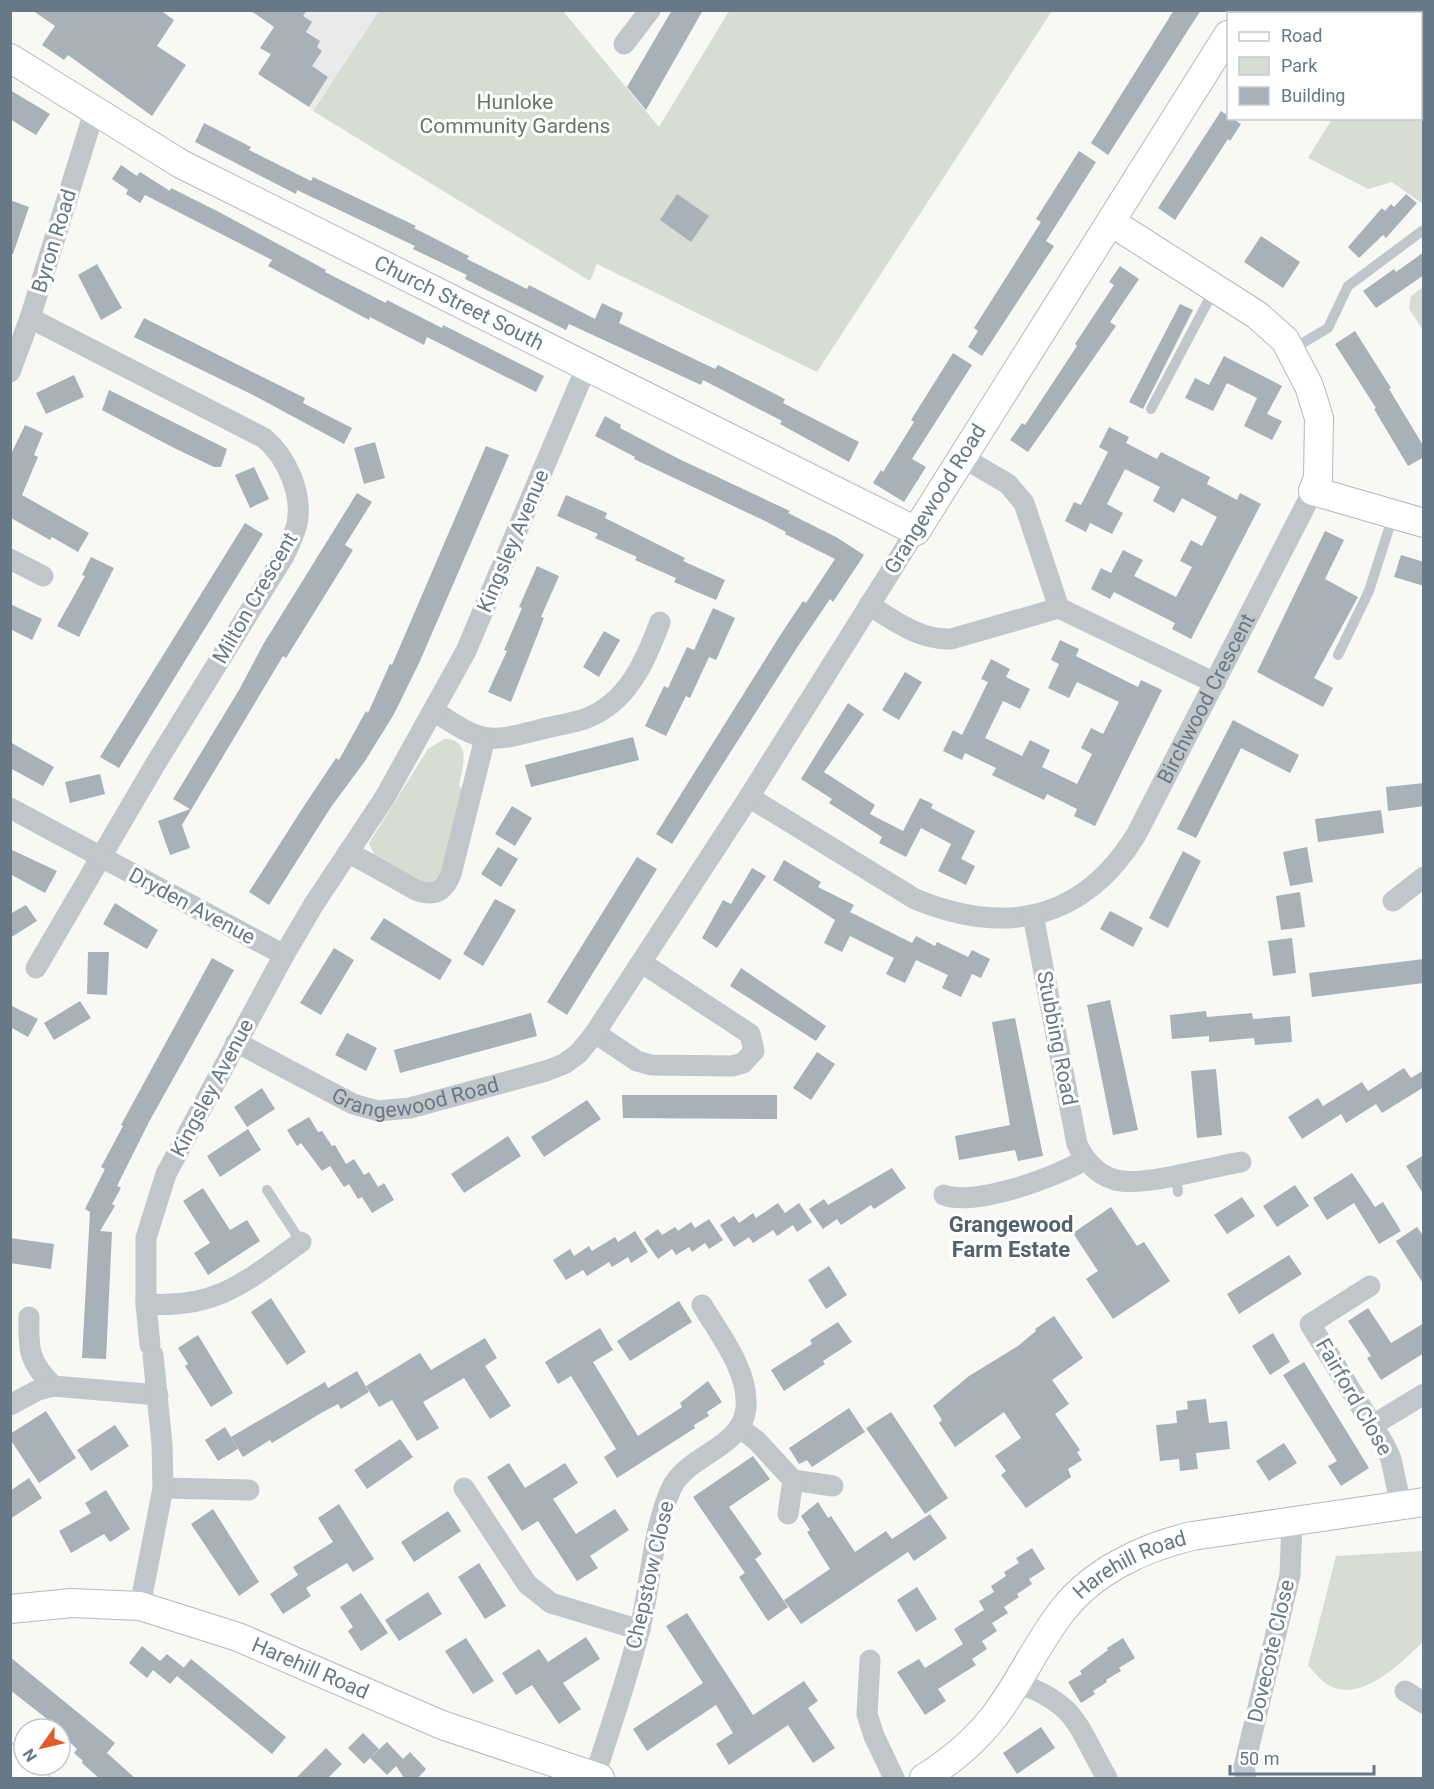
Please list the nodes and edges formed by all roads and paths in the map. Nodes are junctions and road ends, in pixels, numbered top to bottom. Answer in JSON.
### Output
{"nodes":[{"id":1,"x":650,"y":10,"type":"edge"},
{"id":2,"x":1227,"y":37,"type":"edge"},
{"id":3,"x":624,"y":44,"type":"dead end"},
{"id":4,"x":10,"y":57,"type":"edge"},
{"id":5,"x":95,"y":110,"type":"junction"},
{"id":6,"x":1111,"y":222,"type":"junction"},
{"id":7,"x":1422,"y":231,"type":"dead end"},
{"id":8,"x":1215,"y":288,"type":"junction"},
{"id":9,"x":30,"y":318,"type":"junction"},
{"id":10,"x":1291,"y":350,"type":"junction"},
{"id":11,"x":586,"y":368,"type":"junction"},
{"id":12,"x":10,"y":372,"type":"edge"},
{"id":13,"x":1151,"y":409,"type":"dead end"},
{"id":14,"x":962,"y":457,"type":"junction"},
{"id":15,"x":1313,"y":491,"type":"junction"},
{"id":16,"x":1393,"y":516,"type":"junction"},
{"id":17,"x":1424,"y":523,"type":"edge"},
{"id":18,"x":916,"y":531,"type":"junction"},
{"id":19,"x":10,"y":560,"type":"edge"},
{"id":20,"x":43,"y":576,"type":"dead end"},
{"id":21,"x":868,"y":605,"type":"junction"},
{"id":22,"x":1059,"y":608,"type":"junction"},
{"id":23,"x":660,"y":622,"type":"dead end"},
{"id":24,"x":1338,"y":655,"type":"dead end"},
{"id":25,"x":1215,"y":683,"type":"junction"},
{"id":26,"x":434,"y":711,"type":"junction"},
{"id":27,"x":485,"y":738,"type":"junction"},
{"id":28,"x":749,"y":797,"type":"junction"},
{"id":29,"x":10,"y":808,"type":"edge"},
{"id":30,"x":348,"y":852,"type":"junction"},
{"id":31,"x":101,"y":857,"type":"junction"},
{"id":32,"x":1424,"y":878,"type":"edge"},
{"id":33,"x":1393,"y":900,"type":"dead end"},
{"id":34,"x":1033,"y":915,"type":"junction"},
{"id":35,"x":284,"y":955,"type":"junction"},
{"id":36,"x":642,"y":963,"type":"junction"},
{"id":37,"x":36,"y":968,"type":"dead end"},
{"id":38,"x":595,"y":1033,"type":"junction"},
{"id":39,"x":236,"y":1042,"type":"junction"},
{"id":40,"x":1084,"y":1160,"type":"junction"},
{"id":41,"x":1241,"y":1162,"type":"dead end"},
{"id":42,"x":267,"y":1190,"type":"dead end"},
{"id":43,"x":944,"y":1195,"type":"dead end"},
{"id":44,"x":301,"y":1242,"type":"joint"},
{"id":45,"x":1370,"y":1286,"type":"dead end"},
{"id":46,"x":146,"y":1305,"type":"junction"},
{"id":47,"x":702,"y":1305,"type":"dead end"},
{"id":48,"x":29,"y":1317,"type":"dead end"},
{"id":49,"x":53,"y":1386,"type":"junction"},
{"id":50,"x":1424,"y":1394,"type":"edge"},
{"id":51,"x":158,"y":1395,"type":"junction"},
{"id":52,"x":10,"y":1405,"type":"edge"},
{"id":53,"x":1373,"y":1425,"type":"junction"},
{"id":54,"x":740,"y":1428,"type":"junction"},
{"id":55,"x":793,"y":1480,"type":"junction"},
{"id":56,"x":833,"y":1486,"type":"dead end"},
{"id":57,"x":163,"y":1488,"type":"junction"},
{"id":58,"x":464,"y":1488,"type":"dead end"},
{"id":59,"x":249,"y":1490,"type":"dead end"},
{"id":60,"x":1412,"y":1504,"type":"edge"},
{"id":61,"x":788,"y":1514,"type":"dead end"},
{"id":62,"x":1292,"y":1522,"type":"junction"},
{"id":63,"x":140,"y":1606,"type":"junction"},
{"id":64,"x":10,"y":1609,"type":"edge"},
{"id":65,"x":640,"y":1630,"type":"junction"},
{"id":66,"x":870,"y":1660,"type":"dead end"},
{"id":67,"x":1016,"y":1682,"type":"junction"},
{"id":68,"x":1405,"y":1691,"type":"dead end"},
{"id":69,"x":1424,"y":1703,"type":"edge"},
{"id":70,"x":11,"y":1760,"type":"edge"},
{"id":71,"x":597,"y":1778,"type":"edge"},
{"id":72,"x":35,"y":1779,"type":"edge"},
{"id":73,"x":894,"y":1779,"type":"edge"},
{"id":74,"x":924,"y":1779,"type":"edge"},
{"id":75,"x":1107,"y":1779,"type":"edge"},
{"id":76,"x":1246,"y":1779,"type":"edge"}],
"edges":[{"from":1,"to":3,"type":"street"},
{"from":2,"to":6,"type":"street","name":"Grangewood Road"},
{"from":4,"to":5,"type":"street","name":"Church Street South"},
{"from":5,"to":9,"type":"street","name":"Byron Road"},
{"from":5,"to":11,"type":"street","name":"Church Street South"},
{"from":6,"to":8,"type":"street","name":"Birchwood Crescent"},
{"from":6,"to":14,"type":"street","name":"Grangewood Road"},
{"from":7,"to":10,"type":"lane"},
{"from":8,"to":10,"type":"street","name":"Birchwood Crescent"},
{"from":8,"to":13,"type":"lane"},
{"from":9,"to":12,"type":"street","name":"Byron Road"},
{"from":9,"to":31,"type":"street","name":"Milton Crescent"},
{"from":10,"to":15,"type":"street","name":"Birchwood Crescent"},
{"from":11,"to":18,"type":"street","name":"Church Street South"},
{"from":11,"to":26,"type":"street","name":"Kingsley Avenue"},
{"from":14,"to":18,"type":"street","name":"Grangewood Road"},
{"from":14,"to":22,"type":"street"},
{"from":15,"to":16,"type":"street"},
{"from":15,"to":25,"type":"street","name":"Birchwood Crescent"},
{"from":16,"to":17,"type":"street"},
{"from":16,"to":24,"type":"lane"},
{"from":18,"to":21,"type":"street","name":"Grangewood Road"},
{"from":19,"to":20,"type":"street"},
{"from":21,"to":22,"type":"street"},
{"from":21,"to":28,"type":"street","name":"Grangewood Road"},
{"from":22,"to":25,"type":"street"},
{"from":23,"to":27,"type":"street"},
{"from":25,"to":34,"type":"street","name":"Birchwood Crescent"},
{"from":26,"to":27,"type":"street"},
{"from":26,"to":30,"type":"street","name":"Kingsley Avenue"},
{"from":27,"to":30,"type":"street"},
{"from":28,"to":34,"type":"street","name":"Birchwood Crescent"},
{"from":28,"to":36,"type":"street","name":"Grangewood Road"},
{"from":29,"to":31,"type":"street","name":"Dryden Avenue"},
{"from":30,"to":35,"type":"street","name":"Kingsley Avenue"},
{"from":31,"to":35,"type":"street","name":"Dryden Avenue"},
{"from":31,"to":37,"type":"street"},
{"from":32,"to":33,"type":"street"},
{"from":34,"to":40,"type":"street","name":"Stubbing Road"},
{"from":35,"to":39,"type":"street","name":"Kingsley Avenue"},
{"from":36,"to":38,"type":"street","name":"Grangewood Road"},
{"from":36,"to":38,"type":"street"},
{"from":38,"to":39,"type":"street","name":"Grangewood Road"},
{"from":39,"to":46,"type":"street","name":"Kingsley Avenue"},
{"from":40,"to":41,"type":"street"},
{"from":40,"to":43,"type":"street"},
{"from":42,"to":44,"type":"lane"},
{"from":44,"to":46,"type":"street"},
{"from":45,"to":53,"type":"street","name":"Fairford Close"},
{"from":46,"to":51,"type":"street","name":"Kingsley Avenue"},
{"from":47,"to":54,"type":"street"},
{"from":48,"to":49,"type":"street"},
{"from":49,"to":51,"type":"street"},
{"from":49,"to":52,"type":"street"},
{"from":50,"to":53,"type":"street"},
{"from":51,"to":57,"type":"street","name":"Kingsley Avenue"},
{"from":53,"to":60,"type":"street","name":"Fairford Close"},
{"from":54,"to":55,"type":"street"},
{"from":54,"to":65,"type":"street","name":"Chepstow Close"},
{"from":55,"to":56,"type":"street"},
{"from":55,"to":61,"type":"street"},
{"from":57,"to":59,"type":"street"},
{"from":57,"to":63,"type":"street","name":"Kingsley Avenue"},
{"from":58,"to":65,"type":"street"},
{"from":60,"to":62,"type":"street","name":"Harehill Road"},
{"from":62,"to":67,"type":"street","name":"Harehill Road"},
{"from":62,"to":76,"type":"street","name":"Dovecote Close"},
{"from":63,"to":64,"type":"street","name":"Harehill Road"},
{"from":63,"to":71,"type":"street","name":"Harehill Road"},
{"from":65,"to":71,"type":"street","name":"Chepstow Close"},
{"from":66,"to":73,"type":"street"},
{"from":67,"to":74,"type":"street","name":"Harehill Road"},
{"from":67,"to":75,"type":"street"},
{"from":68,"to":69,"type":"street"},
{"from":70,"to":72,"type":"street"}]}
